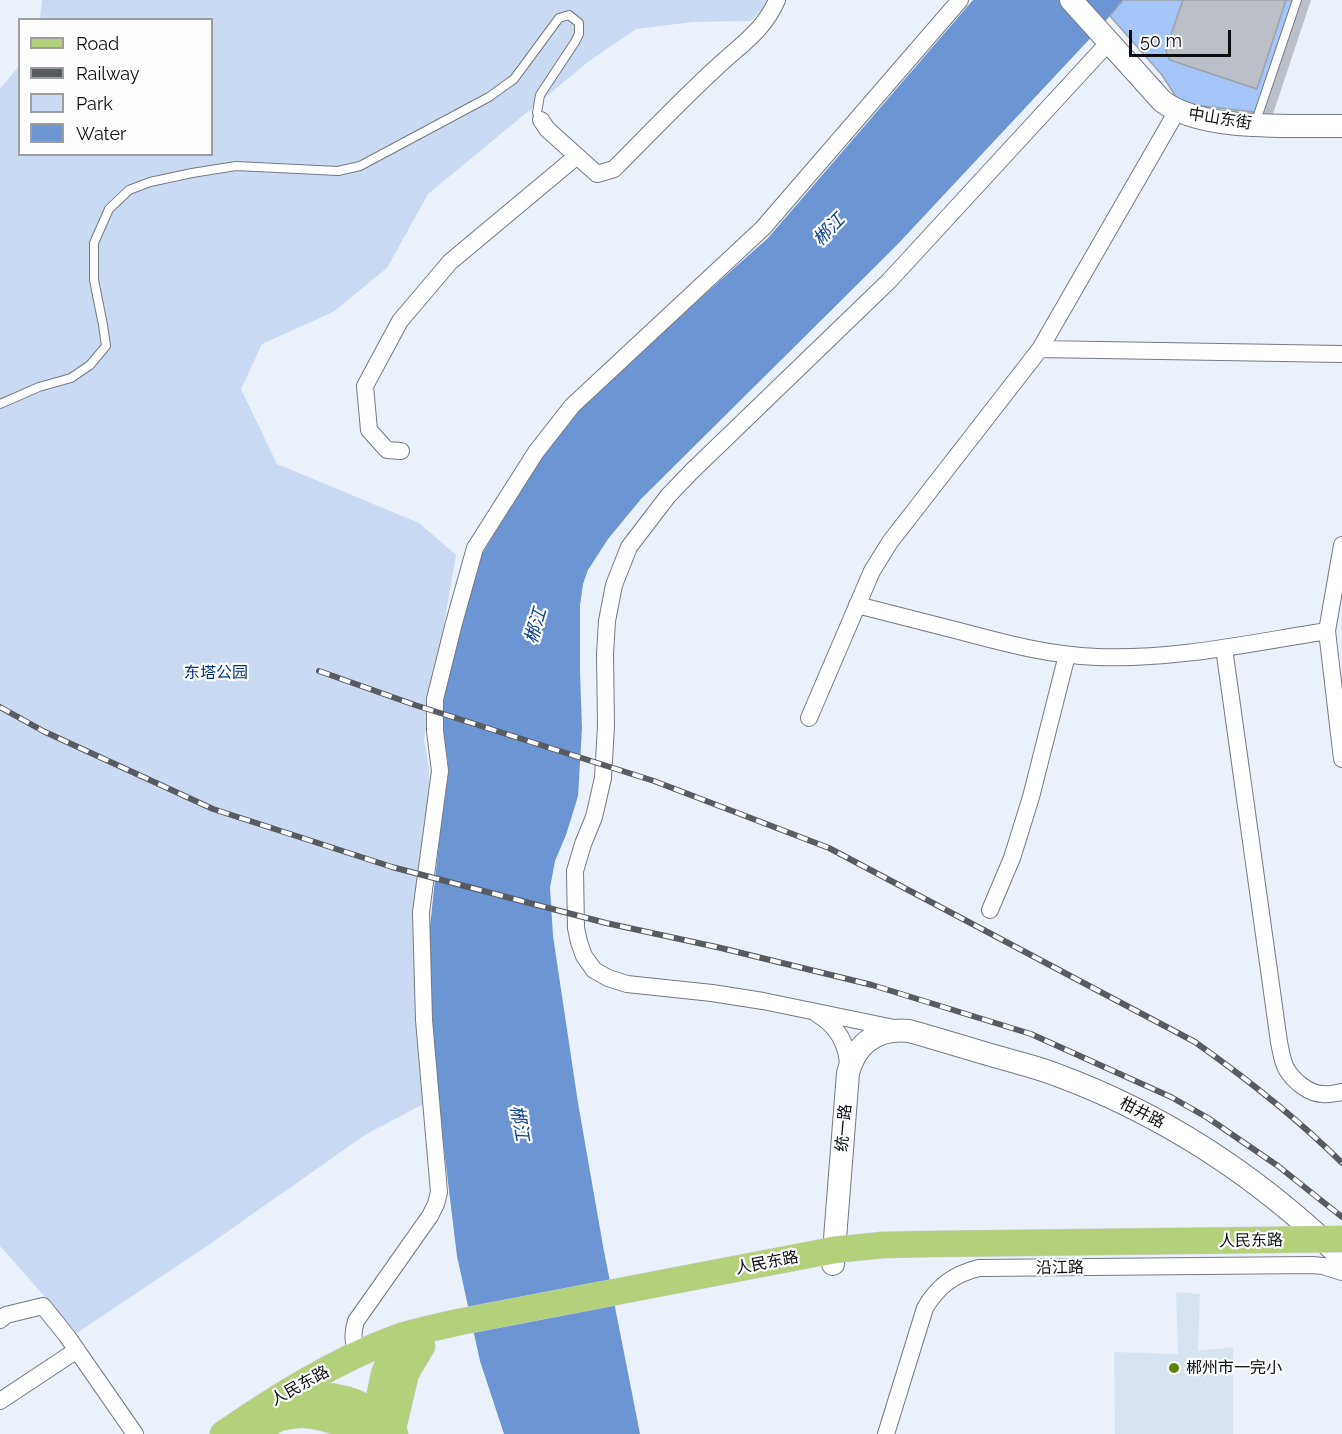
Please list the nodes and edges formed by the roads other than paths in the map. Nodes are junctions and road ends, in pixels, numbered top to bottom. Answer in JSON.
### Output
{"nodes":[{"id":1,"x":777,"y":0,"type":"edge"},
{"id":2,"x":960,"y":0,"type":"edge"},
{"id":3,"x":1071,"y":0,"type":"edge"},
{"id":4,"x":1298,"y":0,"type":"edge"},
{"id":5,"x":1103,"y":36,"type":"junction"},
{"id":6,"x":1177,"y":111,"type":"junction"},
{"id":7,"x":541,"y":120,"type":"joint"},
{"id":8,"x":1255,"y":125,"type":"junction"},
{"id":9,"x":1342,"y":126,"type":"edge"},
{"id":10,"x":577,"y":156,"type":"junction"},
{"id":11,"x":1040,"y":349,"type":"junction"},
{"id":12,"x":1342,"y":354,"type":"edge"},
{"id":13,"x":0,"y":404,"type":"edge"},
{"id":14,"x":401,"y":451,"type":"dead end"},
{"id":15,"x":1342,"y":545,"type":"edge"},
{"id":16,"x":857,"y":605,"type":"junction"},
{"id":17,"x":1326,"y":631,"type":"junction"},
{"id":18,"x":1224,"y":648,"type":"junction"},
{"id":19,"x":1067,"y":655,"type":"junction"},
{"id":20,"x":809,"y":718,"type":"dead end"},
{"id":21,"x":1342,"y":759,"type":"edge"},
{"id":22,"x":990,"y":910,"type":"dead end"},
{"id":23,"x":802,"y":1008,"type":"junction"},
{"id":24,"x":909,"y":1031,"type":"junction"},
{"id":25,"x":848,"y":1073,"type":"junction"},
{"id":26,"x":1342,"y":1092,"type":"edge"},
{"id":27,"x":1296,"y":1215,"type":"junction"},
{"id":28,"x":1342,"y":1239,"type":"edge"},
{"id":29,"x":834,"y":1248,"type":"junction"},
{"id":30,"x":1342,"y":1253,"type":"edge"},
{"id":31,"x":1342,"y":1258,"type":"edge"},
{"id":32,"x":1312,"y":1265,"type":"junction"},
{"id":33,"x":1342,"y":1272,"type":"edge"},
{"id":34,"x":0,"y":1320,"type":"edge"},
{"id":35,"x":461,"y":1329,"type":"junction"},
{"id":36,"x":422,"y":1346,"type":"junction"},
{"id":37,"x":395,"y":1347,"type":"junction"},
{"id":38,"x":77,"y":1350,"type":"junction"},
{"id":39,"x":357,"y":1354,"type":"junction"},
{"id":40,"x":313,"y":1395,"type":"junction"},
{"id":41,"x":0,"y":1401,"type":"edge"},
{"id":42,"x":274,"y":1409,"type":"junction"},
{"id":43,"x":380,"y":1429,"type":"edge"},
{"id":44,"x":135,"y":1434,"type":"edge"},
{"id":45,"x":223,"y":1434,"type":"edge"},
{"id":46,"x":254,"y":1434,"type":"edge"},
{"id":47,"x":886,"y":1434,"type":"edge"}],
"edges":[{"from":1,"to":10,"type":"street"},
{"from":2,"to":39,"type":"street"},
{"from":3,"to":5,"type":"street","name":"中山东街"},
{"from":4,"to":8,"type":"lane"},
{"from":5,"to":6,"type":"street","name":"中山东街"},
{"from":5,"to":23,"type":"street"},
{"from":6,"to":8,"type":"street","name":"中山东街"},
{"from":6,"to":11,"type":"street"},
{"from":7,"to":10,"type":"street"},
{"from":7,"to":13,"type":"lane"},
{"from":8,"to":9,"type":"street","name":"中山东街"},
{"from":10,"to":14,"type":"street"},
{"from":11,"to":12,"type":"street"},
{"from":11,"to":16,"type":"street"},
{"from":15,"to":17,"type":"street"},
{"from":16,"to":19,"type":"street"},
{"from":16,"to":20,"type":"street"},
{"from":17,"to":18,"type":"street"},
{"from":17,"to":21,"type":"street"},
{"from":18,"to":19,"type":"street"},
{"from":18,"to":26,"type":"street"},
{"from":19,"to":22,"type":"street"},
{"from":23,"to":24,"type":"street"},
{"from":23,"to":25,"type":"street"},
{"from":24,"to":25,"type":"street","name":"统一路"},
{"from":24,"to":27,"type":"street","name":"柑井路"},
{"from":25,"to":29,"type":"street","name":"统一路"},
{"from":27,"to":31,"type":"street","name":"柑井路"},
{"from":27,"to":32,"type":"street"},
{"from":28,"to":29,"type":"main road","name":"人民东路","bridge":true},
{"from":29,"to":30,"type":"main road","name":"人民东路"},
{"from":29,"to":35,"type":"main road","name":"人民东路","bridge":true},
{"from":32,"to":33,"type":"street","name":"沿江路"},
{"from":32,"to":47,"type":"street","name":"沿江路"},
{"from":34,"to":38,"type":"street"},
{"from":35,"to":36,"type":"main road","name":"人民东路"},
{"from":35,"to":37,"type":"main road","name":"人民东路"},
{"from":36,"to":37,"type":"main road","name":"人民东路"},
{"from":36,"to":43,"type":"main road"},
{"from":37,"to":39,"type":"main road","name":"人民东路"},
{"from":37,"to":40,"type":"main road","name":"人民东路"},
{"from":37,"to":43,"type":"main road"},
{"from":38,"to":41,"type":"street"},
{"from":38,"to":44,"type":"street"},
{"from":39,"to":42,"type":"main road","name":"人民东路"},
{"from":40,"to":42,"type":"main road","name":"人民东路"},
{"from":40,"to":43,"type":"main road"},
{"from":42,"to":43,"type":"main road"},
{"from":42,"to":45,"type":"main road","name":"人民东路"},
{"from":42,"to":46,"type":"main road","name":"人民东路"}]}
